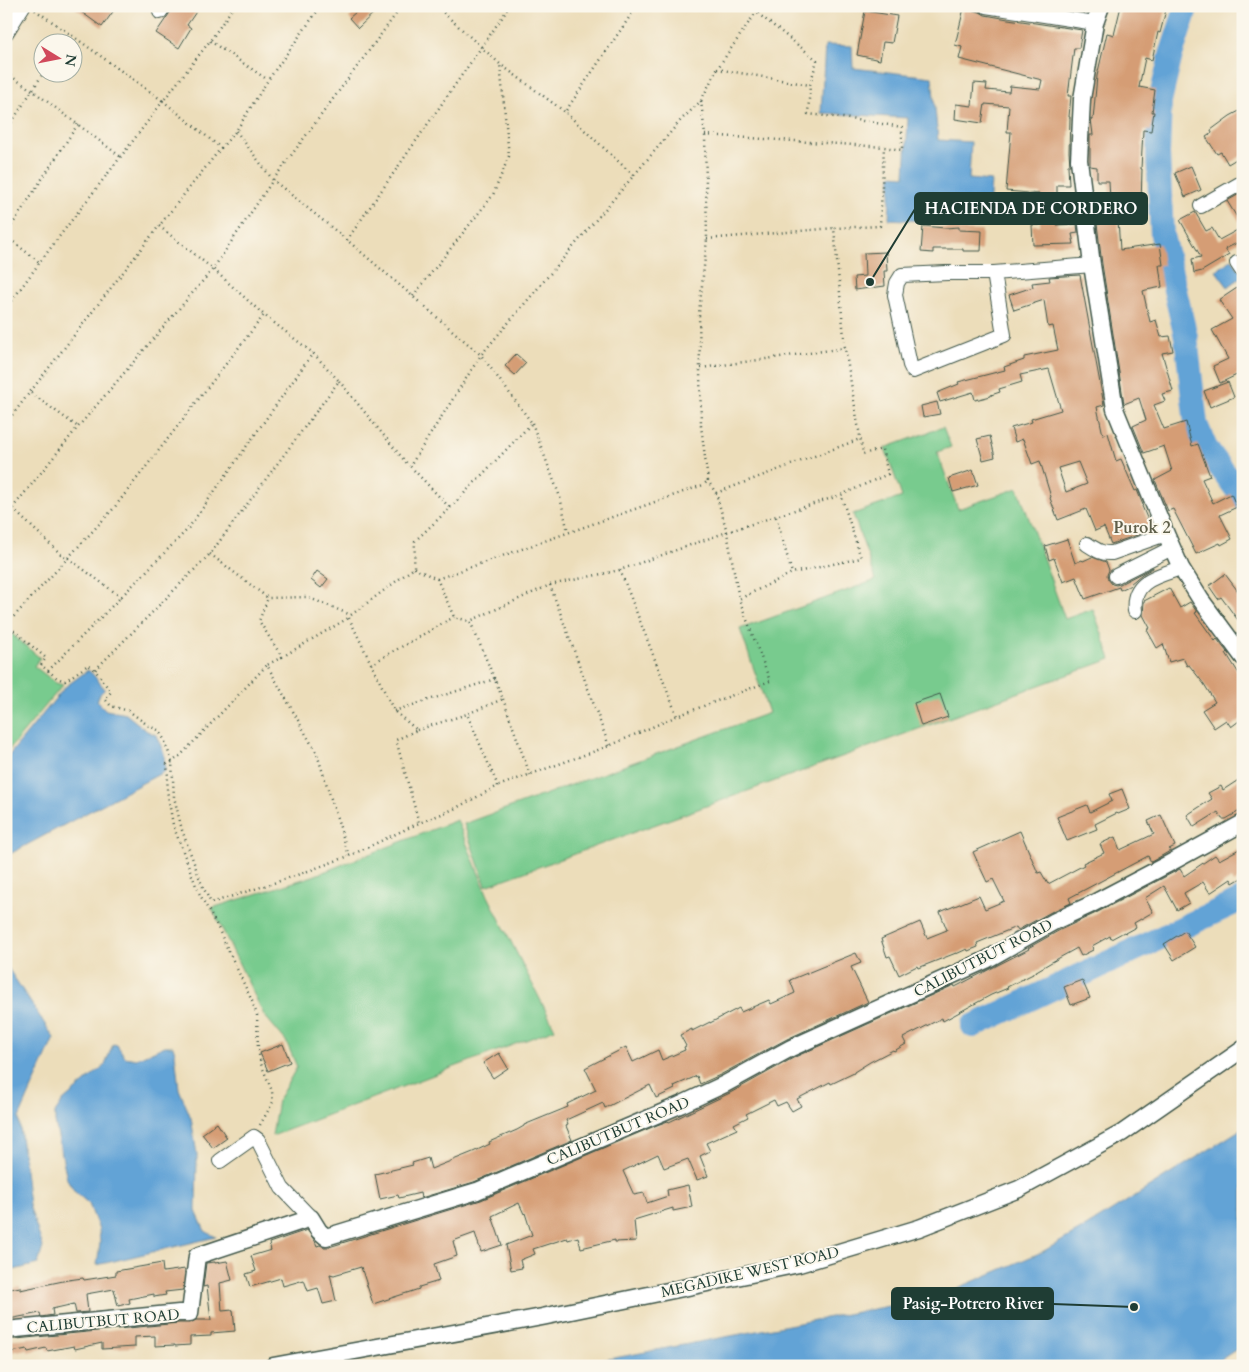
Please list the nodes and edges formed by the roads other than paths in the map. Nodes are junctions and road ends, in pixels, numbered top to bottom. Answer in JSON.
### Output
{"nodes":[{"id":1,"x":986,"y":6,"type":"edge"},
{"id":2,"x":1101,"y":6,"type":"edge"},
{"id":3,"x":27,"y":7,"type":"edge"},
{"id":4,"x":1095,"y":23,"type":"junction"},
{"id":5,"x":6,"y":33,"type":"edge"},
{"id":6,"x":1243,"y":182,"type":"edge"},
{"id":7,"x":1201,"y":206,"type":"dead end"},
{"id":8,"x":1092,"y":265,"type":"junction"},
{"id":9,"x":994,"y":273,"type":"junction"},
{"id":10,"x":1169,"y":541,"type":"junction"},
{"id":11,"x":1087,"y":544,"type":"dead end"},
{"id":12,"x":1181,"y":568,"type":"junction"},
{"id":13,"x":1116,"y":576,"type":"dead end"},
{"id":14,"x":1135,"y":611,"type":"dead end"},
{"id":15,"x":1243,"y":657,"type":"edge"},
{"id":16,"x":1243,"y":823,"type":"edge"},
{"id":17,"x":1243,"y":1049,"type":"edge"},
{"id":18,"x":220,"y":1161,"type":"dead end"},
{"id":19,"x":311,"y":1218,"type":"junction"},
{"id":20,"x":6,"y":1330,"type":"edge"},
{"id":21,"x":273,"y":1366,"type":"edge"}],
"edges":[{"from":1,"to":4,"type":"street"},
{"from":2,"to":4,"type":"street"},
{"from":3,"to":5,"type":"street"},
{"from":4,"to":8,"type":"street"},
{"from":6,"to":7,"type":"street"},
{"from":8,"to":9,"type":"street"},
{"from":8,"to":10,"type":"street"},
{"from":9,"to":9,"type":"street"},
{"from":10,"to":11,"type":"street"},
{"from":10,"to":12,"type":"street"},
{"from":10,"to":13,"type":"street"},
{"from":12,"to":14,"type":"street"},
{"from":12,"to":15,"type":"street"},
{"from":16,"to":19,"type":"street","name":"CALIBUTBUT ROAD"},
{"from":17,"to":21,"type":"street","name":"MEGADIKE WEST ROAD"},
{"from":18,"to":19,"type":"street"},
{"from":19,"to":20,"type":"street","name":"CALIBUTBUT ROAD"}]}
